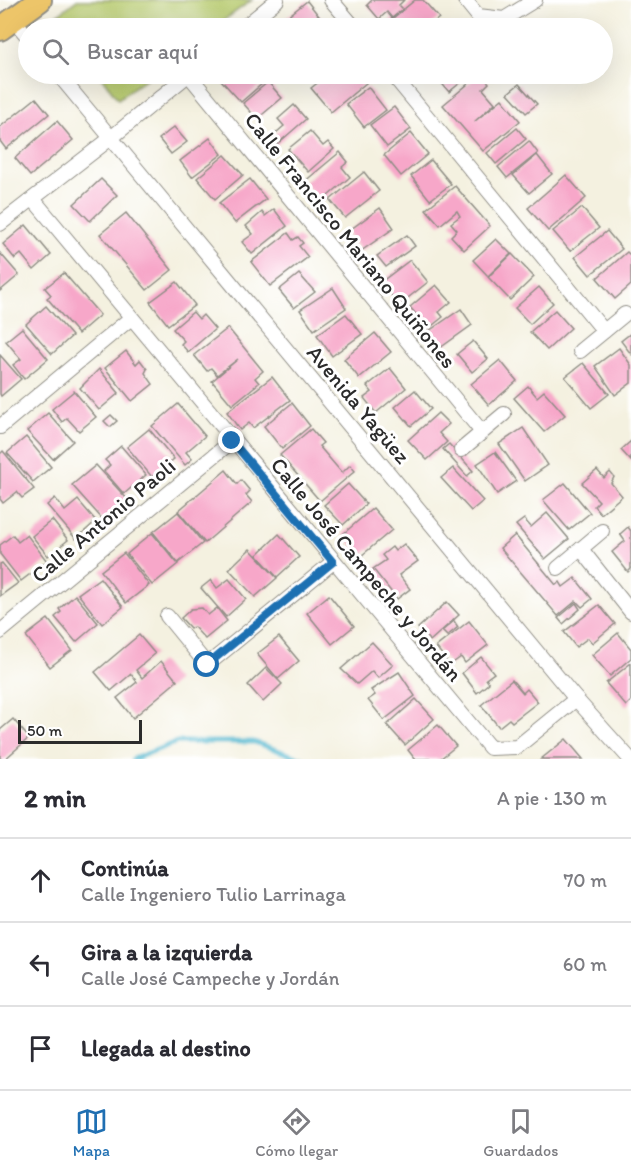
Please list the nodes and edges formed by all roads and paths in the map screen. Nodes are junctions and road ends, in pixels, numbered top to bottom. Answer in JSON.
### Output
{"nodes":[{"id":1,"x":40,"y":0,"type":"edge"},
{"id":2,"x":277,"y":0,"type":"edge"},
{"id":3,"x":331,"y":0,"type":"edge"},
{"id":4,"x":465,"y":0,"type":"edge"},
{"id":5,"x":535,"y":0,"type":"edge"},
{"id":6,"x":255,"y":18,"type":"edge"},
{"id":7,"x":346,"y":18,"type":"edge"},
{"id":8,"x":495,"y":18,"type":"edge"},
{"id":9,"x":506,"y":18,"type":"edge"},
{"id":10,"x":7,"y":24,"type":"edge"},
{"id":11,"x":66,"y":84,"type":"edge"},
{"id":12,"x":176,"y":84,"type":"edge"},
{"id":13,"x":196,"y":84,"type":"edge"},
{"id":14,"x":400,"y":84,"type":"edge"},
{"id":15,"x":111,"y":138,"type":"junction"},
{"id":16,"x":33,"y":199,"type":"junction"},
{"id":17,"x":0,"y":224,"type":"edge"},
{"id":18,"x":626,"y":314,"type":"dead end"},
{"id":19,"x":131,"y":318,"type":"junction"},
{"id":20,"x":604,"y":331,"type":"junction"},
{"id":21,"x":580,"y":351,"type":"dead end"},
{"id":22,"x":504,"y":414,"type":"dead end"},
{"id":23,"x":0,"y":427,"type":"edge"},
{"id":24,"x":482,"y":432,"type":"junction"},
{"id":25,"x":232,"y":441,"type":"junction"},
{"id":26,"x":461,"y":450,"type":"dead end"},
{"id":27,"x":602,"y":531,"type":"dead end"},
{"id":28,"x":581,"y":549,"type":"junction"},
{"id":29,"x":333,"y":562,"type":"junction"},
{"id":30,"x":558,"y":568,"type":"dead end"},
{"id":31,"x":631,"y":612,"type":"edge"},
{"id":32,"x":166,"y":616,"type":"dead end"},
{"id":33,"x":0,"y":632,"type":"edge"},
{"id":34,"x":576,"y":699,"type":"junction"},
{"id":35,"x":630,"y":759,"type":"edge"}],
"edges":[{"from":1,"to":10,"type":"main road"},
{"from":2,"to":6,"type":"street"},
{"from":3,"to":7,"type":"street"},
{"from":4,"to":8,"type":"street"},
{"from":5,"to":9,"type":"street"},
{"from":11,"to":15,"type":"street","name":"Avenida Yagüez"},
{"from":12,"to":15,"type":"street"},
{"from":13,"to":24,"type":"street","name":"Calle Francisco Mariano Quiñones"},
{"from":14,"to":20,"type":"street"},
{"from":15,"to":16,"type":"street"},
{"from":15,"to":34,"type":"street","name":"Avenida Yagüez"},
{"from":16,"to":17,"type":"street"},
{"from":16,"to":19,"type":"street","name":"Calle José Campeche y Jordán"},
{"from":18,"to":20,"type":"street"},
{"from":19,"to":23,"type":"street"},
{"from":19,"to":25,"type":"street","name":"Calle José Campeche y Jordán"},
{"from":20,"to":21,"type":"street"},
{"from":22,"to":24,"type":"street"},
{"from":24,"to":26,"type":"street"},
{"from":25,"to":29,"type":"street","name":"Calle José Campeche y Jordán"},
{"from":25,"to":33,"type":"street","name":"Calle Antonio Paoli"},
{"from":27,"to":28,"type":"street"},
{"from":28,"to":30,"type":"street"},
{"from":28,"to":31,"type":"street"},
{"from":29,"to":32,"type":"street"},
{"from":29,"to":34,"type":"street","name":"Calle José Campeche y Jordán"},
{"from":34,"to":35,"type":"street","name":"Avenida Yagüez"}]}
